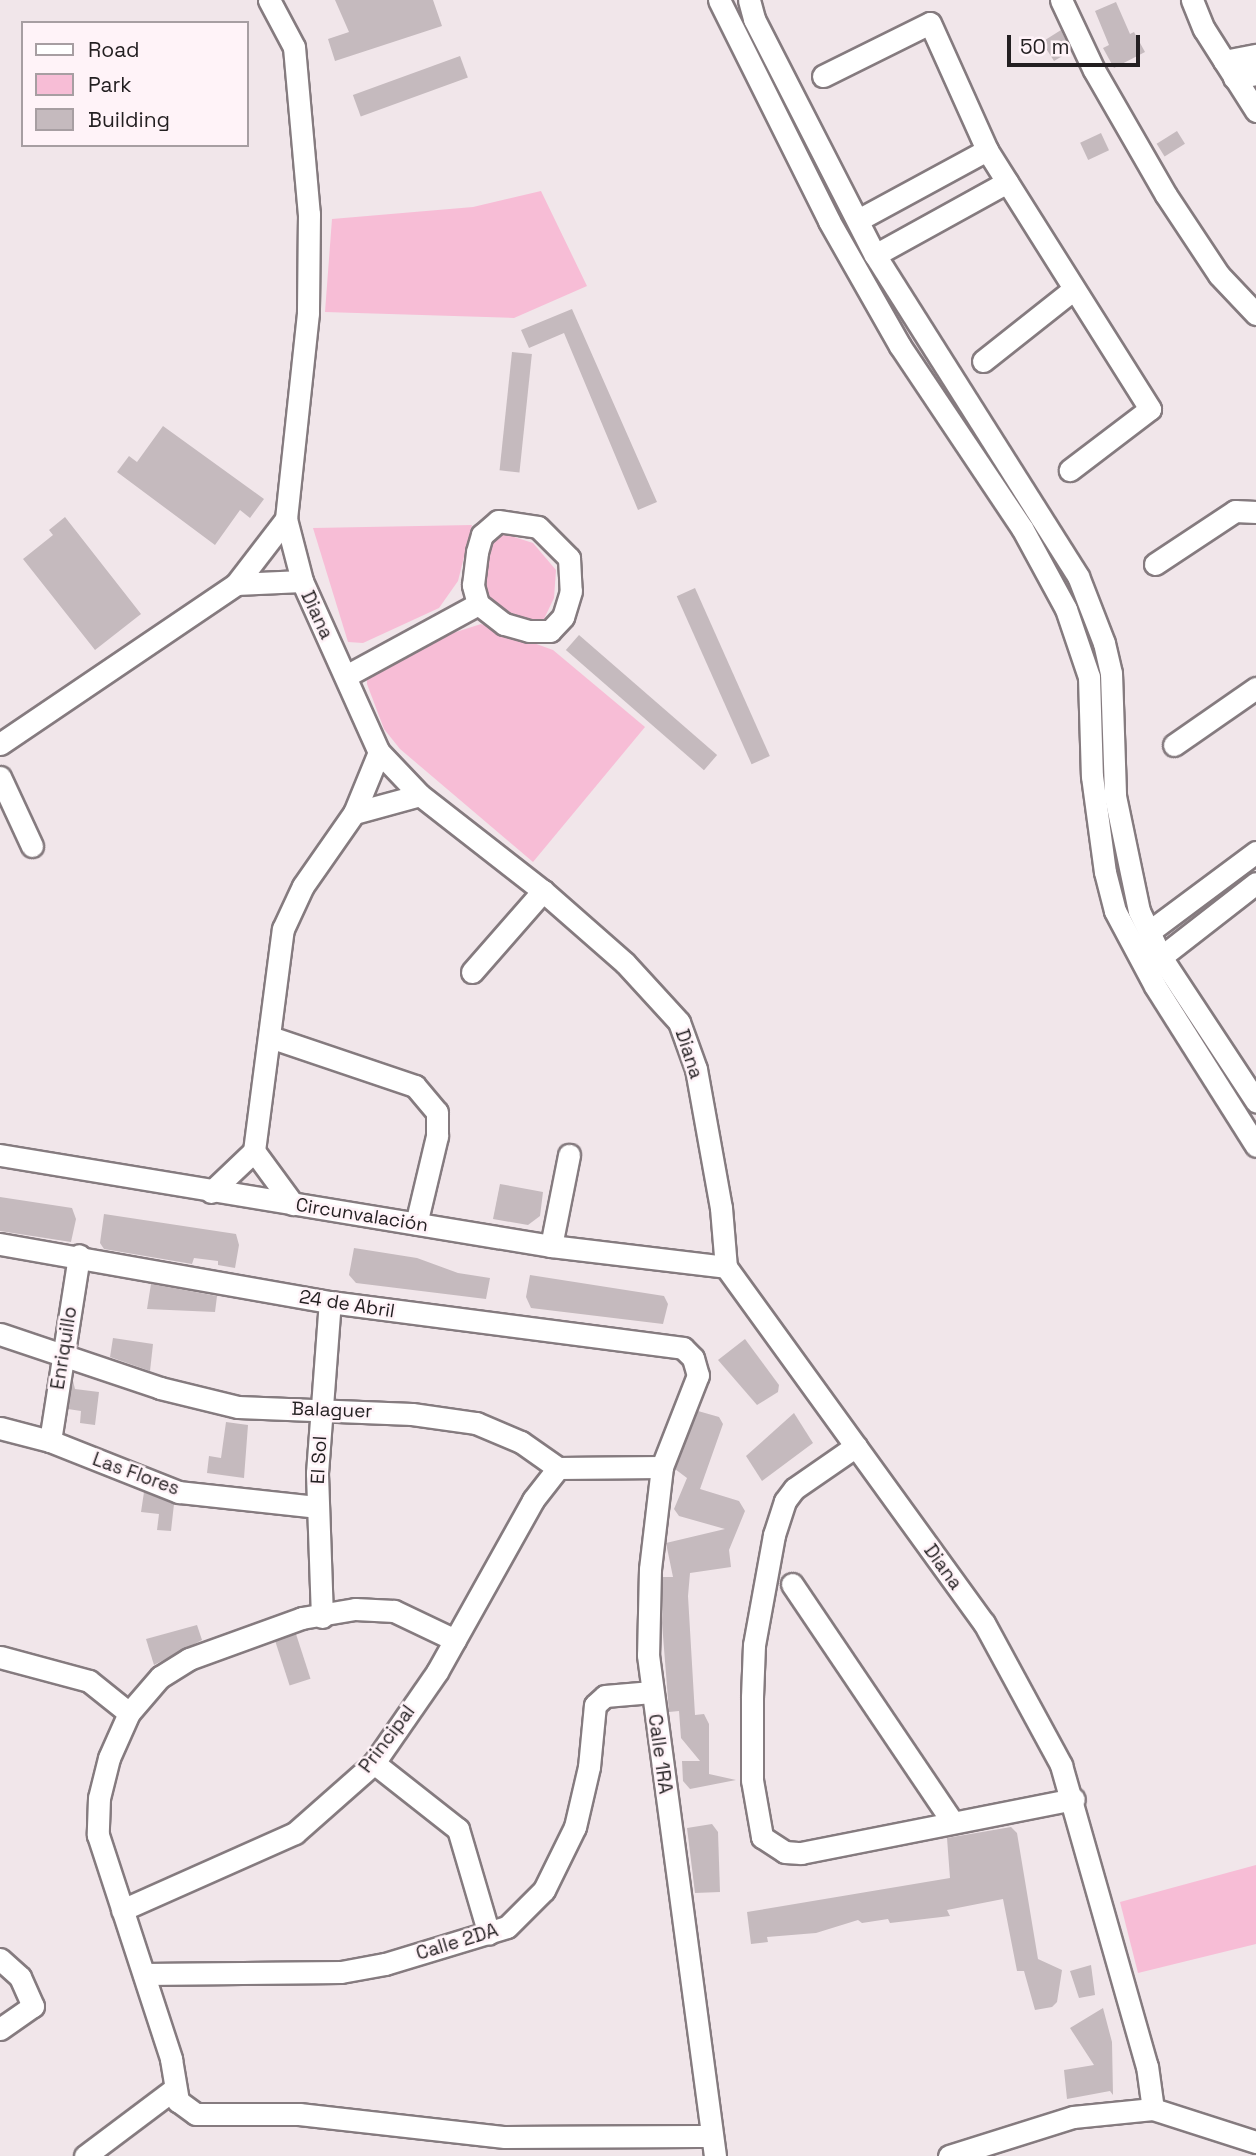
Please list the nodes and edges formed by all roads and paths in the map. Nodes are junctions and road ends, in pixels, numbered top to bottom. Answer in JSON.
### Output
{"nodes":[{"id":1,"x":269,"y":0,"type":"edge"},
{"id":2,"x":719,"y":0,"type":"edge"},
{"id":3,"x":749,"y":0,"type":"edge"},
{"id":4,"x":1061,"y":0,"type":"edge"},
{"id":5,"x":1192,"y":0,"type":"edge"},
{"id":6,"x":1256,"y":55,"type":"edge"},
{"id":7,"x":1229,"y":69,"type":"junction"},
{"id":8,"x":1256,"y":74,"type":"edge"},
{"id":9,"x":823,"y":76,"type":"dead end"},
{"id":10,"x":1256,"y":111,"type":"edge"},
{"id":11,"x":987,"y":150,"type":"junction"},
{"id":12,"x":1007,"y":182,"type":"junction"},
{"id":13,"x":858,"y":220,"type":"junction"},
{"id":14,"x":875,"y":255,"type":"junction"},
{"id":15,"x":1074,"y":289,"type":"junction"},
{"id":16,"x":1256,"y":314,"type":"edge"},
{"id":17,"x":983,"y":360,"type":"dead end"},
{"id":18,"x":1070,"y":470,"type":"dead end"},
{"id":19,"x":1256,"y":512,"type":"edge"},
{"id":20,"x":286,"y":519,"type":"junction"},
{"id":21,"x":1155,"y":564,"type":"dead end"},
{"id":22,"x":302,"y":581,"type":"junction"},
{"id":23,"x":236,"y":584,"type":"junction"},
{"id":24,"x":478,"y":604,"type":"junction"},
{"id":25,"x":346,"y":676,"type":"junction"},
{"id":26,"x":1256,"y":688,"type":"edge"},
{"id":27,"x":0,"y":744,"type":"edge"},
{"id":28,"x":1174,"y":745,"type":"dead end"},
{"id":29,"x":379,"y":752,"type":"junction"},
{"id":30,"x":0,"y":777,"type":"edge"},
{"id":31,"x":420,"y":795,"type":"junction"},
{"id":32,"x":354,"y":813,"type":"junction"},
{"id":33,"x":32,"y":846,"type":"dead end"},
{"id":34,"x":1256,"y":852,"type":"edge"},
{"id":35,"x":1256,"y":883,"type":"edge"},
{"id":36,"x":543,"y":891,"type":"junction"},
{"id":37,"x":1150,"y":931,"type":"junction"},
{"id":38,"x":1161,"y":957,"type":"junction"},
{"id":39,"x":472,"y":972,"type":"dead end"},
{"id":40,"x":270,"y":1037,"type":"junction"},
{"id":41,"x":1256,"y":1101,"type":"edge"},
{"id":42,"x":1256,"y":1146,"type":"edge"},
{"id":43,"x":254,"y":1151,"type":"junction"},
{"id":44,"x":0,"y":1155,"type":"edge"},
{"id":45,"x":569,"y":1155,"type":"dead end"},
{"id":46,"x":211,"y":1192,"type":"junction"},
{"id":47,"x":293,"y":1204,"type":"junction"},
{"id":48,"x":416,"y":1224,"type":"junction"},
{"id":49,"x":0,"y":1244,"type":"edge"},
{"id":50,"x":551,"y":1246,"type":"junction"},
{"id":51,"x":79,"y":1255,"type":"junction"},
{"id":52,"x":726,"y":1267,"type":"junction"},
{"id":53,"x":330,"y":1302,"type":"junction"},
{"id":54,"x":0,"y":1334,"type":"edge"},
{"id":55,"x":62,"y":1356,"type":"junction"},
{"id":56,"x":693,"y":1358,"type":"joint"},
{"id":57,"x":321,"y":1409,"type":"junction"},
{"id":58,"x":0,"y":1428,"type":"edge"},
{"id":59,"x":50,"y":1441,"type":"junction"},
{"id":60,"x":856,"y":1446,"type":"junction"},
{"id":61,"x":662,"y":1467,"type":"junction"},
{"id":62,"x":558,"y":1468,"type":"junction"},
{"id":63,"x":317,"y":1507,"type":"junction"},
{"id":64,"x":792,"y":1584,"type":"dead end"},
{"id":65,"x":322,"y":1617,"type":"junction"},
{"id":66,"x":454,"y":1640,"type":"junction"},
{"id":67,"x":0,"y":1657,"type":"edge"},
{"id":68,"x":652,"y":1692,"type":"junction"},
{"id":69,"x":130,"y":1713,"type":"junction"},
{"id":70,"x":374,"y":1763,"type":"junction"},
{"id":71,"x":1074,"y":1799,"type":"junction"},
{"id":72,"x":952,"y":1821,"type":"junction"},
{"id":73,"x":122,"y":1910,"type":"junction"},
{"id":74,"x":489,"y":1934,"type":"junction"},
{"id":75,"x":0,"y":1959,"type":"edge"},
{"id":76,"x":144,"y":1974,"type":"junction"},
{"id":77,"x":0,"y":2029,"type":"edge"},
{"id":78,"x":173,"y":2090,"type":"junction"},
{"id":79,"x":1153,"y":2109,"type":"junction"},
{"id":80,"x":1256,"y":2142,"type":"edge"},
{"id":81,"x":713,"y":2146,"type":"edge"},
{"id":82,"x":85,"y":2156,"type":"edge"},
{"id":83,"x":949,"y":2156,"type":"edge"}],
"edges":[{"from":1,"to":20,"type":"street","name":"Diana"},
{"from":2,"to":42,"type":"street"},
{"from":3,"to":13,"type":"street"},
{"from":4,"to":16,"type":"street"},
{"from":5,"to":7,"type":"street"},
{"from":6,"to":7,"type":"street"},
{"from":7,"to":8,"type":"street"},
{"from":7,"to":10,"type":"street"},
{"from":9,"to":11,"type":"street"},
{"from":11,"to":12,"type":"street"},
{"from":11,"to":13,"type":"street"},
{"from":12,"to":14,"type":"street"},
{"from":12,"to":15,"type":"street"},
{"from":13,"to":14,"type":"street"},
{"from":14,"to":37,"type":"street"},
{"from":15,"to":17,"type":"street"},
{"from":15,"to":18,"type":"street"},
{"from":19,"to":21,"type":"street"},
{"from":20,"to":22,"type":"street","name":"Diana"},
{"from":20,"to":23,"type":"street"},
{"from":22,"to":23,"type":"street"},
{"from":22,"to":25,"type":"street","name":"Diana"},
{"from":23,"to":27,"type":"street"},
{"from":24,"to":24,"type":"street"},
{"from":24,"to":25,"type":"street"},
{"from":25,"to":29,"type":"street","name":"Diana"},
{"from":26,"to":28,"type":"street"},
{"from":29,"to":31,"type":"street","name":"Diana"},
{"from":29,"to":32,"type":"street"},
{"from":30,"to":33,"type":"street"},
{"from":31,"to":32,"type":"street"},
{"from":31,"to":36,"type":"street","name":"Diana"},
{"from":32,"to":40,"type":"street"},
{"from":34,"to":37,"type":"street"},
{"from":35,"to":38,"type":"street"},
{"from":36,"to":39,"type":"street"},
{"from":36,"to":52,"type":"street","name":"Diana"},
{"from":37,"to":38,"type":"street"},
{"from":38,"to":41,"type":"street"},
{"from":40,"to":43,"type":"street"},
{"from":40,"to":48,"type":"street"},
{"from":43,"to":46,"type":"street"},
{"from":43,"to":47,"type":"street"},
{"from":44,"to":46,"type":"street","name":"Circunvalación"},
{"from":45,"to":50,"type":"street"},
{"from":46,"to":47,"type":"street","name":"Circunvalación"},
{"from":47,"to":48,"type":"street","name":"Circunvalación"},
{"from":48,"to":50,"type":"street","name":"Circunvalación"},
{"from":49,"to":51,"type":"street","name":"24 de Abril"},
{"from":50,"to":52,"type":"street","name":"Circunvalación"},
{"from":51,"to":53,"type":"street","name":"24 de Abril"},
{"from":51,"to":55,"type":"street","name":"Enriquillo"},
{"from":52,"to":60,"type":"street","name":"Diana"},
{"from":53,"to":56,"type":"street","name":"24 de Abril"},
{"from":53,"to":57,"type":"street","name":"El Sol"},
{"from":54,"to":55,"type":"street","name":"Balaguer"},
{"from":55,"to":57,"type":"street","name":"Balaguer"},
{"from":55,"to":59,"type":"street","name":"Enriquillo"},
{"from":56,"to":61,"type":"street","name":"Calle 1RA"},
{"from":57,"to":62,"type":"street","name":"Balaguer"},
{"from":57,"to":63,"type":"street","name":"El Sol"},
{"from":58,"to":59,"type":"street","name":"Las Flores"},
{"from":59,"to":63,"type":"street","name":"Las Flores"},
{"from":60,"to":71,"type":"street","name":"Diana"},
{"from":60,"to":72,"type":"street"},
{"from":61,"to":62,"type":"street"},
{"from":61,"to":68,"type":"street","name":"Calle 1RA"},
{"from":62,"to":66,"type":"street","name":"Principal"},
{"from":63,"to":65,"type":"street","name":"El Sol"},
{"from":64,"to":72,"type":"street"},
{"from":65,"to":66,"type":"street"},
{"from":65,"to":69,"type":"street"},
{"from":66,"to":70,"type":"street","name":"Principal"},
{"from":67,"to":69,"type":"street"},
{"from":68,"to":74,"type":"street","name":"Calle 2DA"},
{"from":68,"to":81,"type":"street","name":"Calle 1RA"},
{"from":69,"to":73,"type":"street"},
{"from":70,"to":73,"type":"street","name":"Principal"},
{"from":70,"to":74,"type":"street"},
{"from":71,"to":72,"type":"street"},
{"from":71,"to":79,"type":"street","name":"Diana"},
{"from":73,"to":76,"type":"street"},
{"from":74,"to":76,"type":"street","name":"Calle 2DA"},
{"from":75,"to":77,"type":"street"},
{"from":76,"to":78,"type":"street"},
{"from":78,"to":81,"type":"street"},
{"from":78,"to":82,"type":"street"},
{"from":79,"to":80,"type":"street"},
{"from":79,"to":83,"type":"street"}]}
